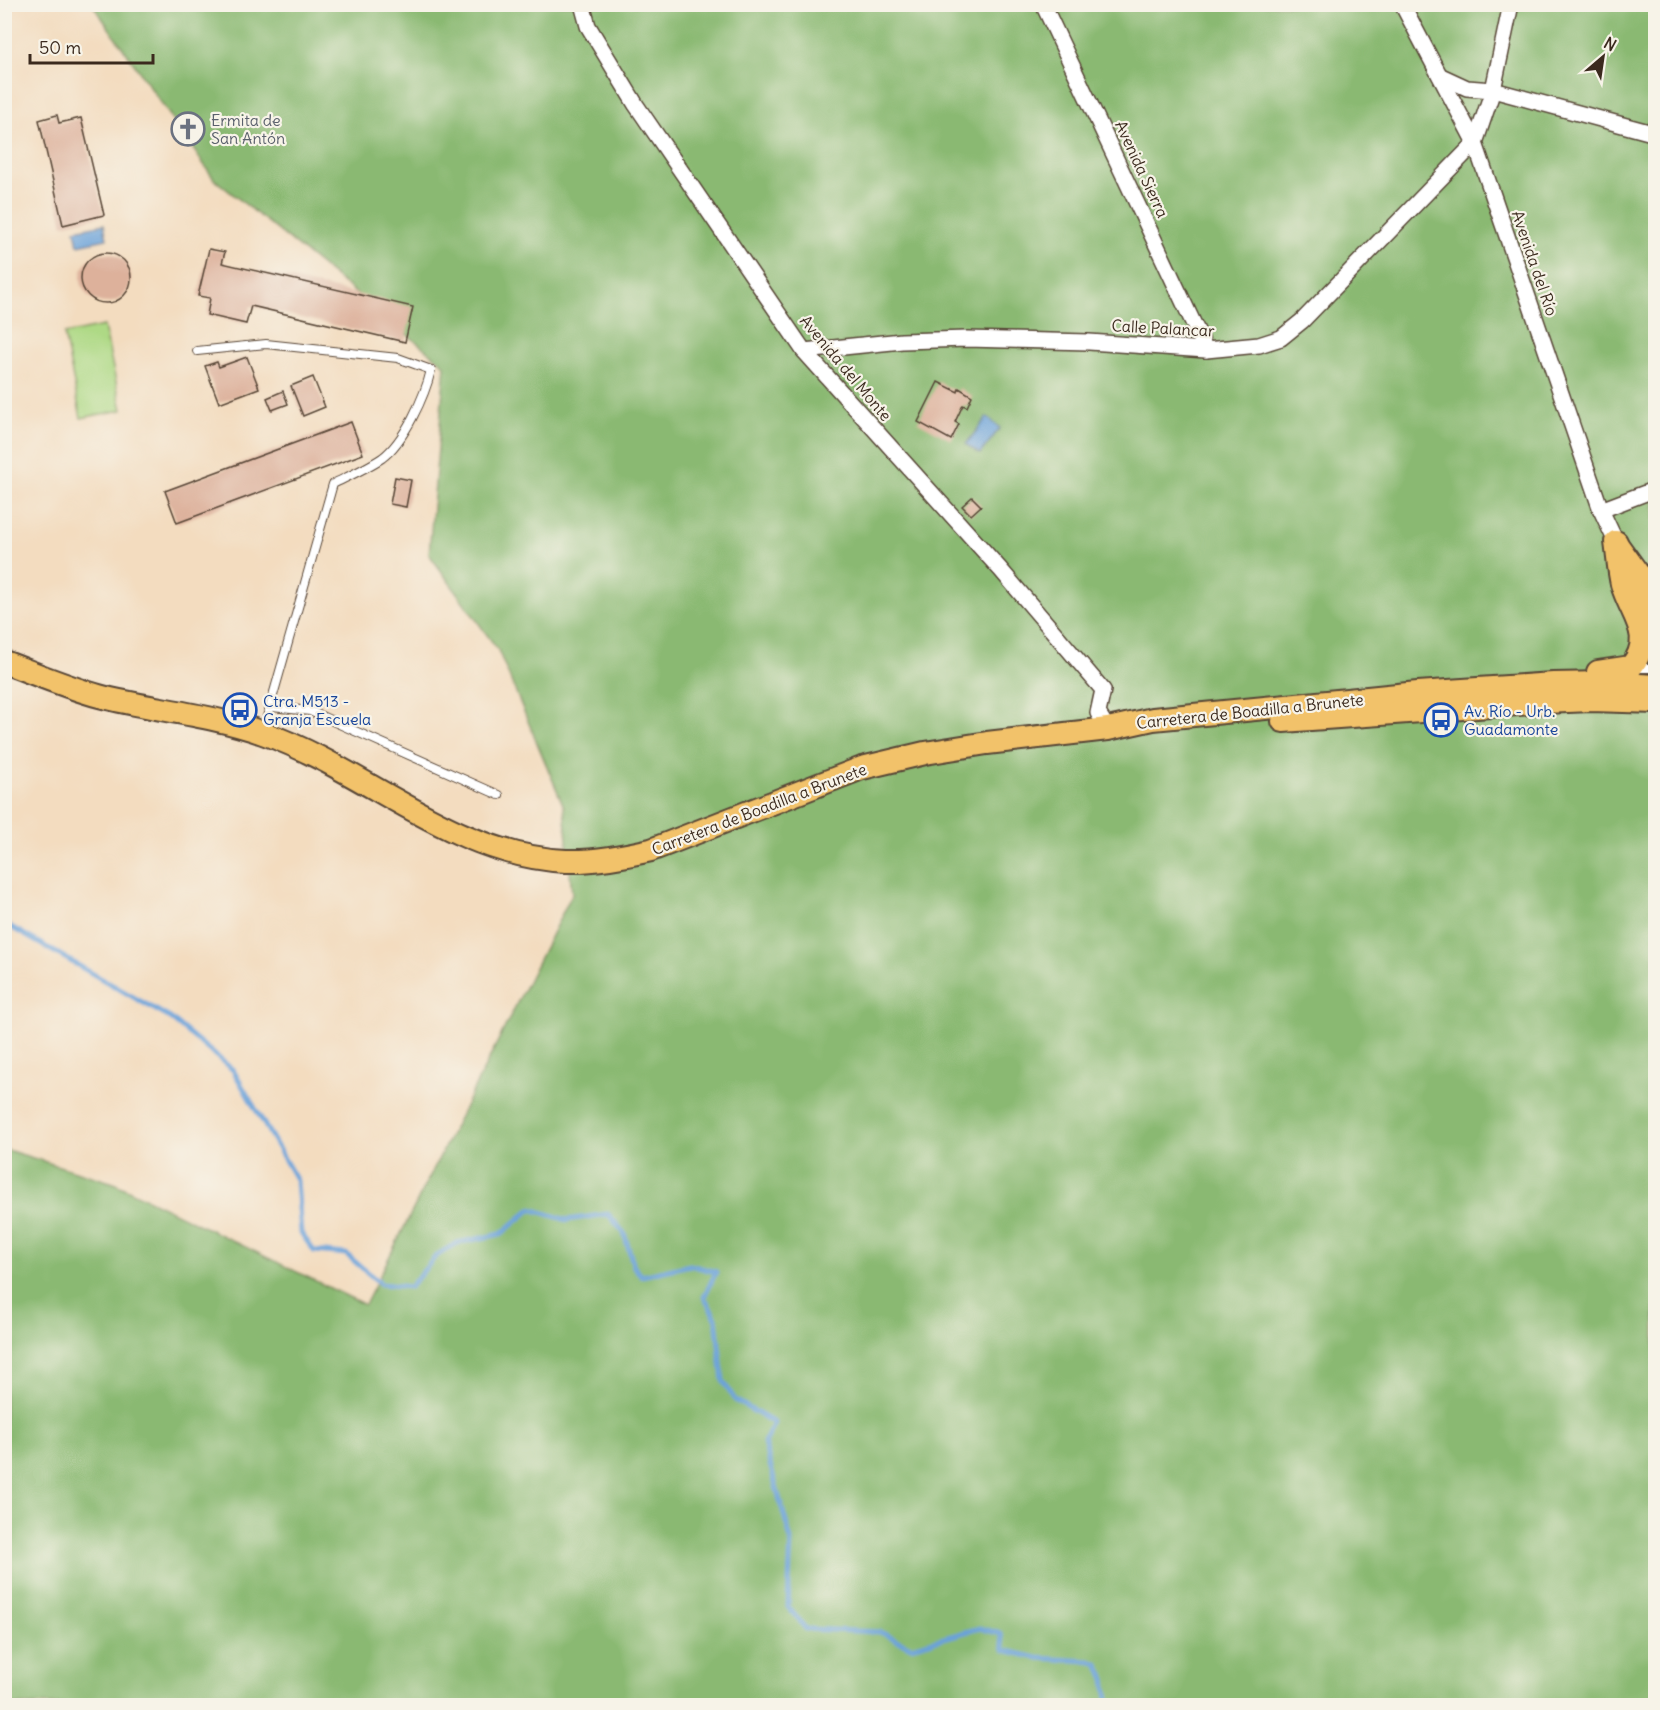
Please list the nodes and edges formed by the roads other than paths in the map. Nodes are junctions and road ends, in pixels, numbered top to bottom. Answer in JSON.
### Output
{"nodes":[{"id":1,"x":582,"y":4,"type":"edge"},
{"id":2,"x":1043,"y":4,"type":"edge"},
{"id":3,"x":1402,"y":4,"type":"edge"},
{"id":4,"x":1511,"y":4,"type":"edge"},
{"id":5,"x":1442,"y":76,"type":"junction"},
{"id":6,"x":1493,"y":90,"type":"junction"},
{"id":7,"x":1656,"y":134,"type":"edge"},
{"id":8,"x":1475,"y":143,"type":"junction"},
{"id":9,"x":1206,"y":350,"type":"junction"},
{"id":10,"x":197,"y":351,"type":"dead end"},
{"id":11,"x":804,"y":351,"type":"junction"},
{"id":12,"x":1656,"y":489,"type":"edge"},
{"id":13,"x":1601,"y":510,"type":"junction"},
{"id":14,"x":1616,"y":542,"type":"junction"},
{"id":15,"x":1656,"y":612,"type":"edge"},
{"id":16,"x":4,"y":662,"type":"edge"},
{"id":17,"x":1649,"y":670,"type":"edge"},
{"id":18,"x":1418,"y":693,"type":"junction"},
{"id":19,"x":272,"y":707,"type":"junction"},
{"id":20,"x":1108,"y":729,"type":"junction"},
{"id":21,"x":262,"y":732,"type":"junction"},
{"id":22,"x":499,"y":795,"type":"dead end"}],
"edges":[{"from":1,"to":11,"type":"street","name":"Avenida del Monte"},
{"from":2,"to":9,"type":"street","name":"Avenida Sierra"},
{"from":3,"to":5,"type":"street","name":"Avenida del Río"},
{"from":4,"to":6,"type":"street","name":"Calle Palancar"},
{"from":5,"to":6,"type":"street"},
{"from":5,"to":8,"type":"street","name":"Avenida del Río"},
{"from":6,"to":7,"type":"street"},
{"from":6,"to":8,"type":"street","name":"Calle Palancar"},
{"from":8,"to":9,"type":"street","name":"Calle Palancar"},
{"from":8,"to":13,"type":"street","name":"Avenida del Río"},
{"from":9,"to":11,"type":"street","name":"Calle Palancar"},
{"from":10,"to":19,"type":"lane"},
{"from":11,"to":20,"type":"street","name":"Avenida del Monte"},
{"from":12,"to":13,"type":"street"},
{"from":13,"to":14,"type":"street","name":"Avenida del Río"},
{"from":14,"to":15,"type":"main road"},
{"from":14,"to":17,"type":"main road"},
{"from":16,"to":21,"type":"main road","name":"Carretera de Boadilla a Brunete"},
{"from":17,"to":18,"type":"main road"},
{"from":17,"to":18,"type":"main road","name":"Carretera de Boadilla a Brunete"},
{"from":17,"to":20,"type":"main road"},
{"from":18,"to":20,"type":"main road","name":"Carretera de Boadilla a Brunete"},
{"from":19,"to":21,"type":"lane"},
{"from":19,"to":22,"type":"lane"},
{"from":20,"to":21,"type":"main road","name":"Carretera de Boadilla a Brunete"}]}
